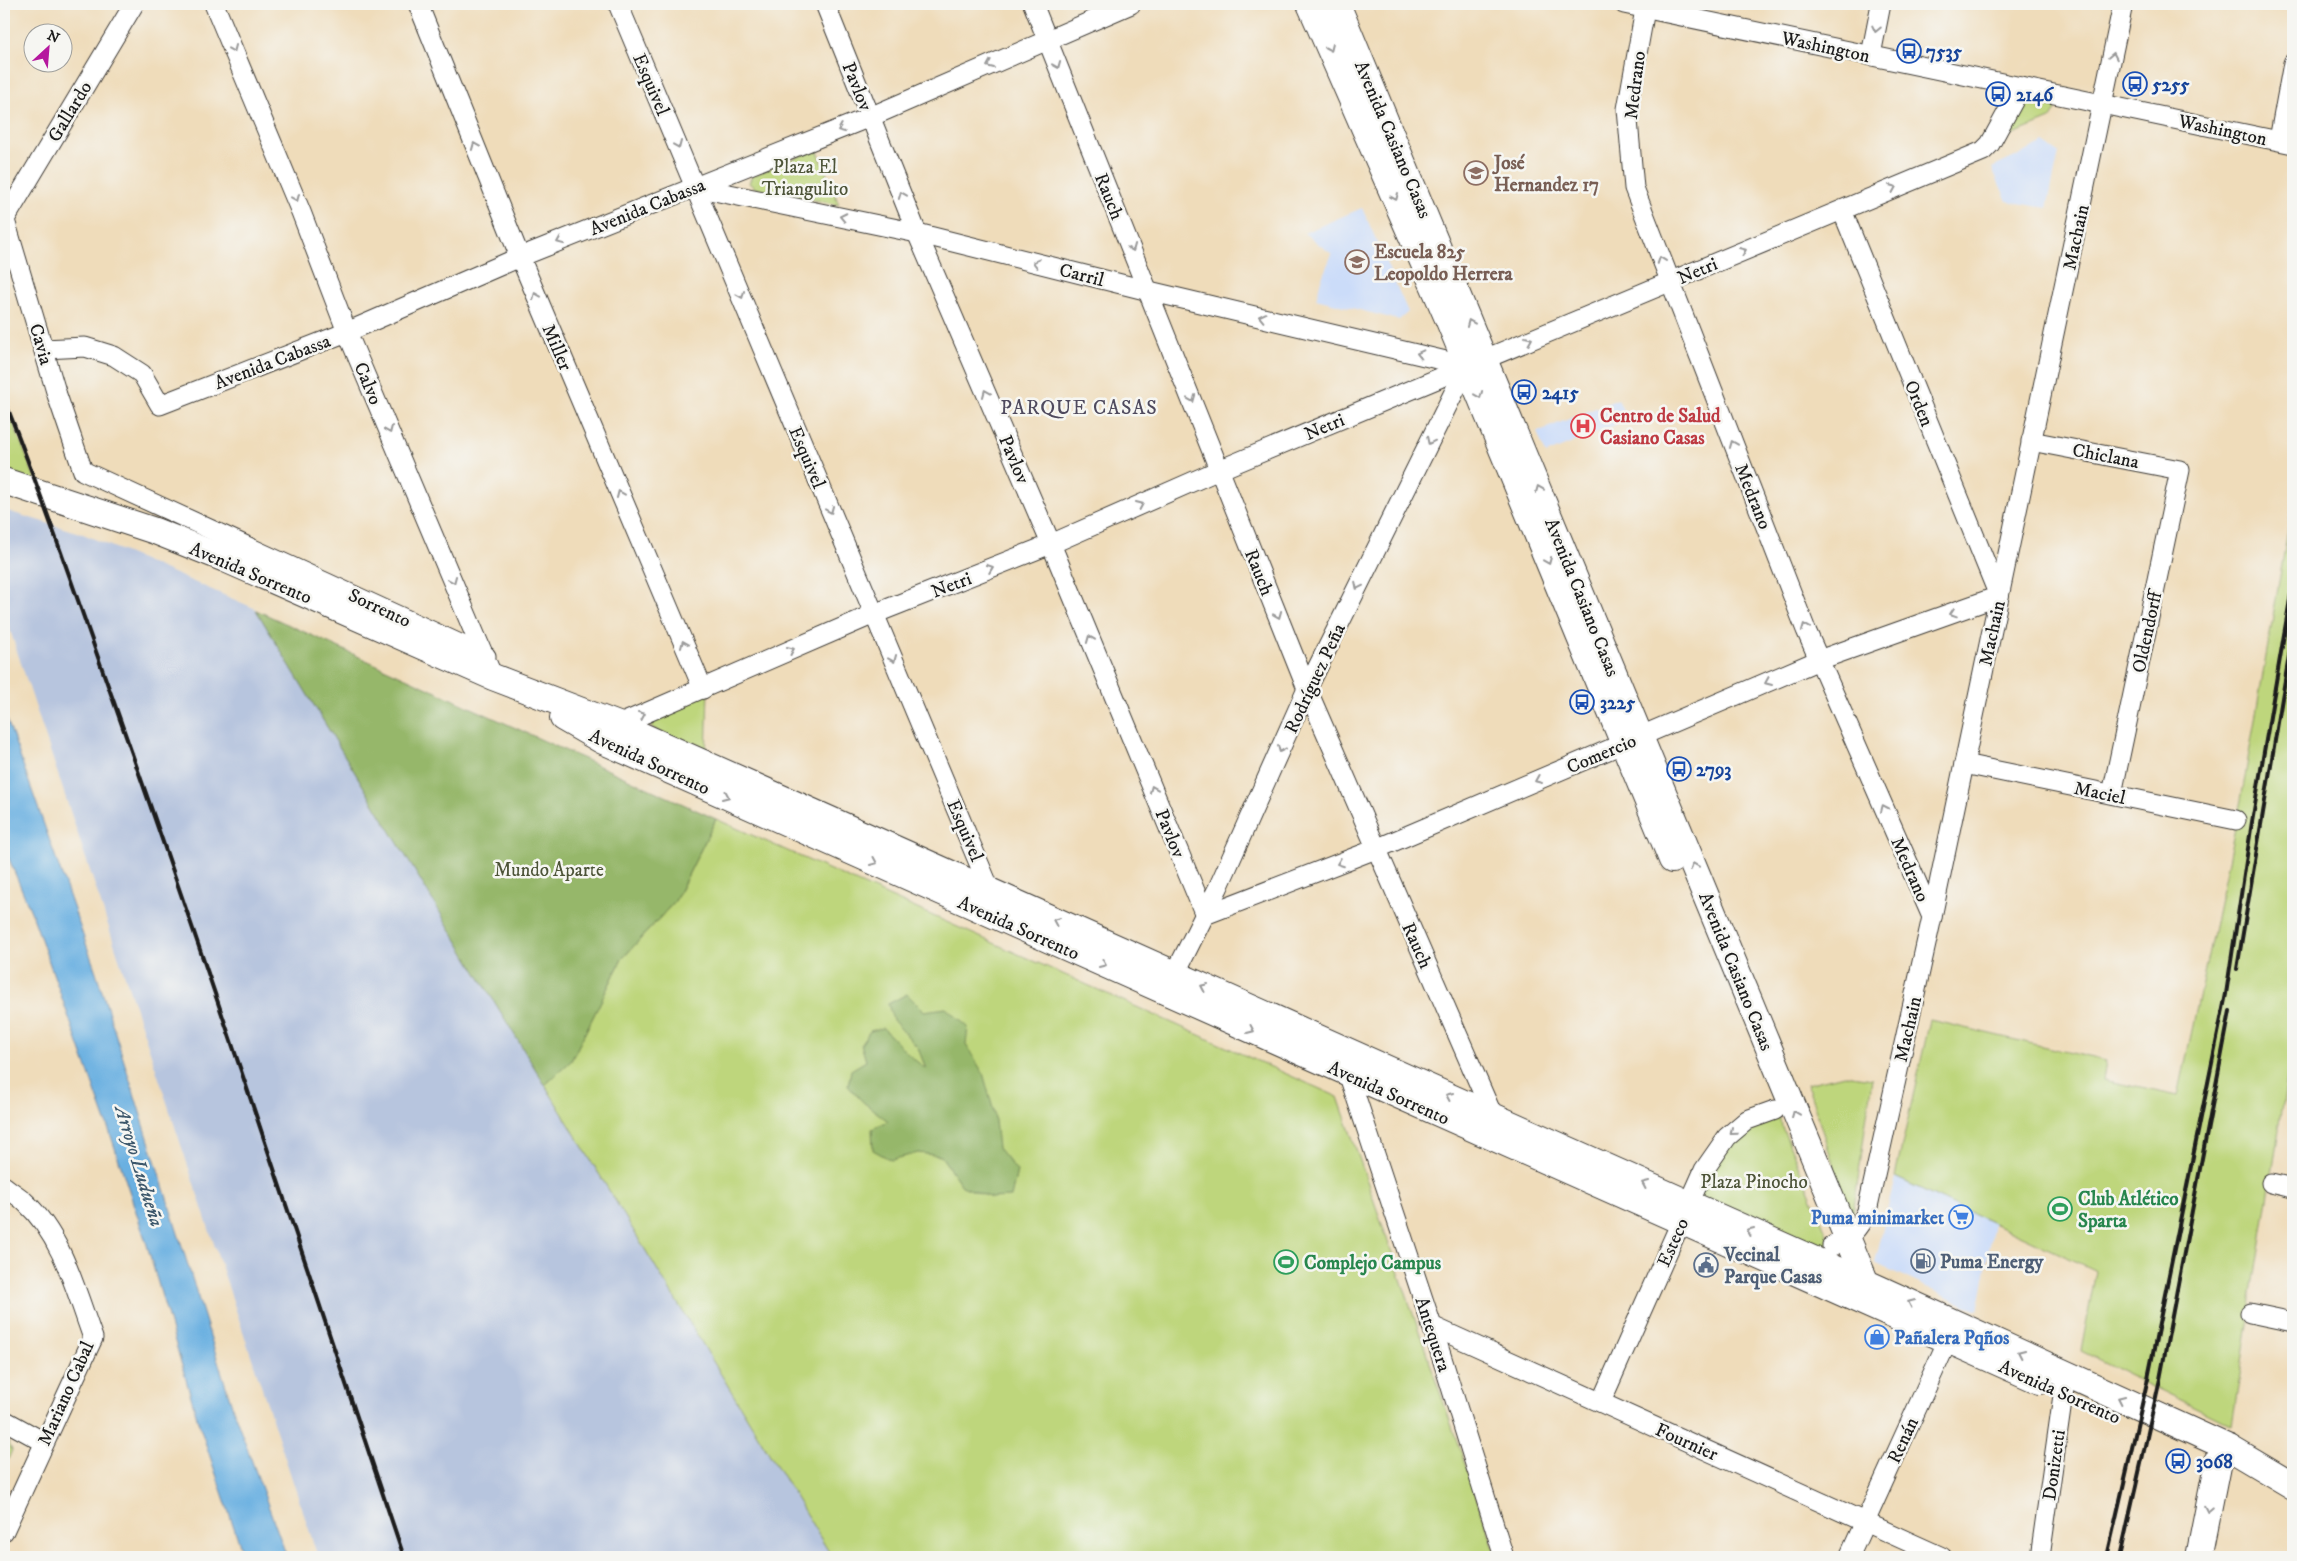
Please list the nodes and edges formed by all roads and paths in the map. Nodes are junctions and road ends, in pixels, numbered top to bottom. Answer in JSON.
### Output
{"nodes":[{"id":1,"x":134,"y":4,"type":"edge"},
{"id":2,"x":214,"y":4,"type":"edge"},
{"id":3,"x":418,"y":4,"type":"edge"},
{"id":4,"x":618,"y":4,"type":"edge"},
{"id":5,"x":825,"y":4,"type":"edge"},
{"id":6,"x":1033,"y":4,"type":"edge"},
{"id":7,"x":1131,"y":4,"type":"edge"},
{"id":8,"x":1310,"y":4,"type":"edge"},
{"id":9,"x":1337,"y":4,"type":"edge"},
{"id":10,"x":1624,"y":4,"type":"edge"},
{"id":11,"x":1881,"y":4,"type":"edge"},
{"id":12,"x":2123,"y":4,"type":"edge"},
{"id":13,"x":1646,"y":6,"type":"edge"},
{"id":14,"x":1047,"y":40,"type":"junction"},
{"id":15,"x":1871,"y":55,"type":"junction"},
{"id":16,"x":2293,"y":63,"type":"edge"},
{"id":17,"x":2021,"y":87,"type":"junction"},
{"id":18,"x":2103,"y":104,"type":"junction"},
{"id":19,"x":870,"y":117,"type":"junction"},
{"id":20,"x":2286,"y":142,"type":"edge"},
{"id":21,"x":695,"y":187,"type":"junction"},
{"id":22,"x":1842,"y":210,"type":"junction"},
{"id":23,"x":4,"y":218,"type":"edge"},
{"id":24,"x":917,"y":233,"type":"junction"},
{"id":25,"x":520,"y":257,"type":"junction"},
{"id":26,"x":1669,"y":282,"type":"junction"},
{"id":27,"x":1149,"y":291,"type":"junction"},
{"id":28,"x":347,"y":332,"type":"junction"},
{"id":29,"x":44,"y":349,"type":"junction"},
{"id":30,"x":1476,"y":362,"type":"junction"},
{"id":31,"x":2031,"y":441,"type":"junction"},
{"id":32,"x":1219,"y":470,"type":"junction"},
{"id":33,"x":2180,"y":470,"type":"joint"},
{"id":34,"x":83,"y":471,"type":"joint"},
{"id":35,"x":4,"y":481,"type":"edge"},
{"id":36,"x":1051,"y":544,"type":"junction"},
{"id":37,"x":1999,"y":596,"type":"junction"},
{"id":38,"x":874,"y":614,"type":"junction"},
{"id":39,"x":1819,"y":660,"type":"junction"},
{"id":40,"x":490,"y":666,"type":"junction"},
{"id":41,"x":703,"y":689,"type":"junction"},
{"id":42,"x":1308,"y":689,"type":"junction"},
{"id":43,"x":610,"y":733,"type":"junction"},
{"id":44,"x":1632,"y":740,"type":"junction"},
{"id":45,"x":1964,"y":764,"type":"junction"},
{"id":46,"x":2112,"y":794,"type":"junction"},
{"id":47,"x":2236,"y":820,"type":"dead end"},
{"id":48,"x":1376,"y":849,"type":"junction"},
{"id":49,"x":988,"y":901,"type":"junction"},
{"id":50,"x":1205,"y":915,"type":"junction"},
{"id":51,"x":1932,"y":917,"type":"junction"},
{"id":52,"x":1171,"y":983,"type":"junction"},
{"id":53,"x":1352,"y":1064,"type":"junction"},
{"id":54,"x":1775,"y":1110,"type":"junction"},
{"id":55,"x":1490,"y":1126,"type":"junction"},
{"id":56,"x":2271,"y":1183,"type":"dead end"},
{"id":57,"x":4,"y":1186,"type":"edge"},
{"id":58,"x":2293,"y":1188,"type":"edge"},
{"id":59,"x":1685,"y":1213,"type":"junction"},
{"id":60,"x":1839,"y":1243,"type":"junction"},
{"id":61,"x":1851,"y":1287,"type":"junction"},
{"id":62,"x":2250,"y":1313,"type":"dead end"},
{"id":63,"x":2293,"y":1322,"type":"edge"},
{"id":64,"x":1432,"y":1326,"type":"junction"},
{"id":65,"x":1952,"y":1332,"type":"junction"},
{"id":66,"x":2064,"y":1383,"type":"junction"},
{"id":67,"x":1601,"y":1402,"type":"junction"},
{"id":68,"x":4,"y":1420,"type":"edge"},
{"id":69,"x":44,"y":1442,"type":"junction"},
{"id":70,"x":2223,"y":1454,"type":"junction"},
{"id":71,"x":2293,"y":1488,"type":"edge"},
{"id":72,"x":1865,"y":1522,"type":"junction"},
{"id":73,"x":4,"y":1531,"type":"edge"},
{"id":74,"x":1504,"y":1557,"type":"edge"},
{"id":75,"x":1849,"y":1557,"type":"edge"},
{"id":76,"x":1942,"y":1557,"type":"edge"},
{"id":77,"x":2040,"y":1557,"type":"edge"},
{"id":78,"x":2199,"y":1557,"type":"edge"}],
"edges":[{"from":1,"to":23,"type":"street","name":"Gallardo"},
{"from":2,"to":28,"type":"street","name":"Calvo","one_way":true},
{"from":25,"to":3,"type":"street","name":"Miller","one_way":true},
{"from":4,"to":21,"type":"street","name":"Esquivel","one_way":true},
{"from":5,"to":19,"type":"street","name":"Pavlov"},
{"from":6,"to":14,"type":"street","name":"Rauch"},
{"from":7,"to":14,"type":"street","name":"Avenida Cabassa"},
{"from":8,"to":30,"type":"main road","name":"Avenida Casiano Casas","one_way":true},
{"from":30,"to":9,"type":"main road","name":"Avenida Casiano Casas","one_way":true},
{"from":10,"to":13,"type":"street","name":"Washington"},
{"from":11,"to":15,"type":"street","one_way":true},
{"from":18,"to":12,"type":"street","name":"Machain","one_way":true},
{"from":13,"to":15,"type":"street","name":"Washington"},
{"from":26,"to":13,"type":"street","name":"Medrano","one_way":true},
{"from":14,"to":19,"type":"street","name":"Avenida Cabassa","one_way":true},
{"from":14,"to":27,"type":"street","name":"Rauch","one_way":true},
{"from":15,"to":17,"type":"street","name":"Washington"},
{"from":16,"to":20,"type":"street"},
{"from":17,"to":18,"type":"street","name":"Washington"},
{"from":22,"to":17,"type":"street","name":"Netri","one_way":true},
{"from":18,"to":20,"type":"street","name":"Washington"},
{"from":18,"to":31,"type":"street","name":"Machain"},
{"from":19,"to":21,"type":"street","name":"Avenida Cabassa","one_way":true},
{"from":24,"to":19,"type":"street","name":"Pavlov","one_way":true},
{"from":24,"to":21,"type":"street","name":"Carril","one_way":true},
{"from":21,"to":25,"type":"street","name":"Avenida Cabassa","one_way":true},
{"from":21,"to":38,"type":"street","name":"Esquivel","one_way":true},
{"from":26,"to":22,"type":"street","name":"Netri","one_way":true},
{"from":22,"to":37,"type":"street","name":"Orden"},
{"from":23,"to":29,"type":"street","name":"Cavia"},
{"from":27,"to":24,"type":"street","name":"Carril","one_way":true},
{"from":36,"to":24,"type":"street","name":"Pavlov","one_way":true},
{"from":25,"to":28,"type":"street","name":"Avenida Cabassa"},
{"from":41,"to":25,"type":"street","name":"Miller","one_way":true},
{"from":30,"to":26,"type":"street","name":"Netri","one_way":true},
{"from":39,"to":26,"type":"street","name":"Medrano","one_way":true},
{"from":30,"to":27,"type":"street","name":"Carril","one_way":true},
{"from":27,"to":32,"type":"street","name":"Rauch","one_way":true},
{"from":28,"to":29,"type":"street","name":"Avenida Cabassa"},
{"from":28,"to":40,"type":"street","name":"Calvo","one_way":true},
{"from":29,"to":34,"type":"street","name":"Cavia"},
{"from":30,"to":32,"type":"street","name":"Netri"},
{"from":30,"to":42,"type":"street","name":"Rodríguez Peña","one_way":true},
{"from":30,"to":44,"type":"main road","name":"Avenida Casiano Casas"},
{"from":31,"to":33,"type":"street","name":"Chiclana"},
{"from":31,"to":37,"type":"street","name":"Machain"},
{"from":36,"to":32,"type":"street","name":"Netri","one_way":true},
{"from":32,"to":42,"type":"street","name":"Rauch","one_way":true},
{"from":33,"to":46,"type":"street","name":"Oldendorff"},
{"from":34,"to":40,"type":"street","name":"Sorrento"},
{"from":35,"to":40,"type":"main road","name":"Avenida Sorrento"},
{"from":38,"to":36,"type":"street","name":"Netri","one_way":true},
{"from":50,"to":36,"type":"street","name":"Pavlov","one_way":true},
{"from":37,"to":39,"type":"street","name":"Comercio","one_way":true},
{"from":37,"to":45,"type":"street","name":"Machain"},
{"from":41,"to":38,"type":"street","name":"Netri","one_way":true},
{"from":38,"to":49,"type":"street","name":"Esquivel","one_way":true},
{"from":39,"to":44,"type":"street","name":"Comercio","one_way":true},
{"from":51,"to":39,"type":"street","name":"Medrano","one_way":true},
{"from":40,"to":43,"type":"main road","name":"Avenida Sorrento"},
{"from":43,"to":41,"type":"street","name":"Netri","one_way":true},
{"from":42,"to":48,"type":"street","name":"Rauch"},
{"from":42,"to":50,"type":"street","name":"Rodríguez Peña","one_way":true},
{"from":43,"to":49,"type":"main road","name":"Avenida Sorrento"},
{"from":44,"to":48,"type":"street","name":"Comercio","one_way":true},
{"from":44,"to":54,"type":"main road","name":"Avenida Casiano Casas"},
{"from":60,"to":44,"type":"main road","name":"Avenida Casiano Casas","one_way":true},
{"from":45,"to":46,"type":"street","name":"Maciel"},
{"from":45,"to":51,"type":"street","name":"Machain"},
{"from":46,"to":47,"type":"street","name":"Maciel"},
{"from":48,"to":50,"type":"street","name":"Comercio","one_way":true},
{"from":48,"to":55,"type":"street","name":"Rauch"},
{"from":49,"to":52,"type":"main road","name":"Avenida Sorrento"},
{"from":50,"to":52,"type":"street","name":"Rodríguez Peña"},
{"from":51,"to":60,"type":"street","name":"Machain"},
{"from":52,"to":53,"type":"main road","name":"Avenida Sorrento"},
{"from":53,"to":55,"type":"main road","name":"Avenida Sorrento"},
{"from":53,"to":64,"type":"street","name":"Antequera"},
{"from":54,"to":59,"type":"street","name":"Esteco","one_way":true},
{"from":54,"to":60,"type":"main road","name":"Avenida Casiano Casas"},
{"from":55,"to":59,"type":"main road","name":"Avenida Sorrento"},
{"from":56,"to":58,"type":"street"},
{"from":57,"to":69,"type":"street","name":"Mariano Cabal"},
{"from":59,"to":61,"type":"main road","name":"Avenida Sorrento"},
{"from":59,"to":67,"type":"street","name":"Esteco"},
{"from":60,"to":61,"type":"main road","name":"Avenida Casiano Casas"},
{"from":61,"to":65,"type":"main road","name":"Avenida Sorrento"},
{"from":62,"to":63,"type":"street"},
{"from":64,"to":67,"type":"street","name":"Fournier"},
{"from":64,"to":74,"type":"street","name":"Antequera"},
{"from":65,"to":66,"type":"main road","name":"Avenida Sorrento"},
{"from":65,"to":72,"type":"street","name":"Renán"},
{"from":66,"to":70,"type":"main road","name":"Avenida Sorrento"},
{"from":66,"to":77,"type":"street","name":"Donizetti"},
{"from":67,"to":72,"type":"street","name":"Fournier"},
{"from":68,"to":69,"type":"street"},
{"from":69,"to":73,"type":"street","name":"Mariano Cabal"},
{"from":70,"to":71,"type":"main road","name":"Avenida Sorrento"},
{"from":70,"to":78,"type":"main road","one_way":true},
{"from":72,"to":75,"type":"street","name":"Renán"},
{"from":72,"to":76,"type":"street","name":"Fournier"}]}
